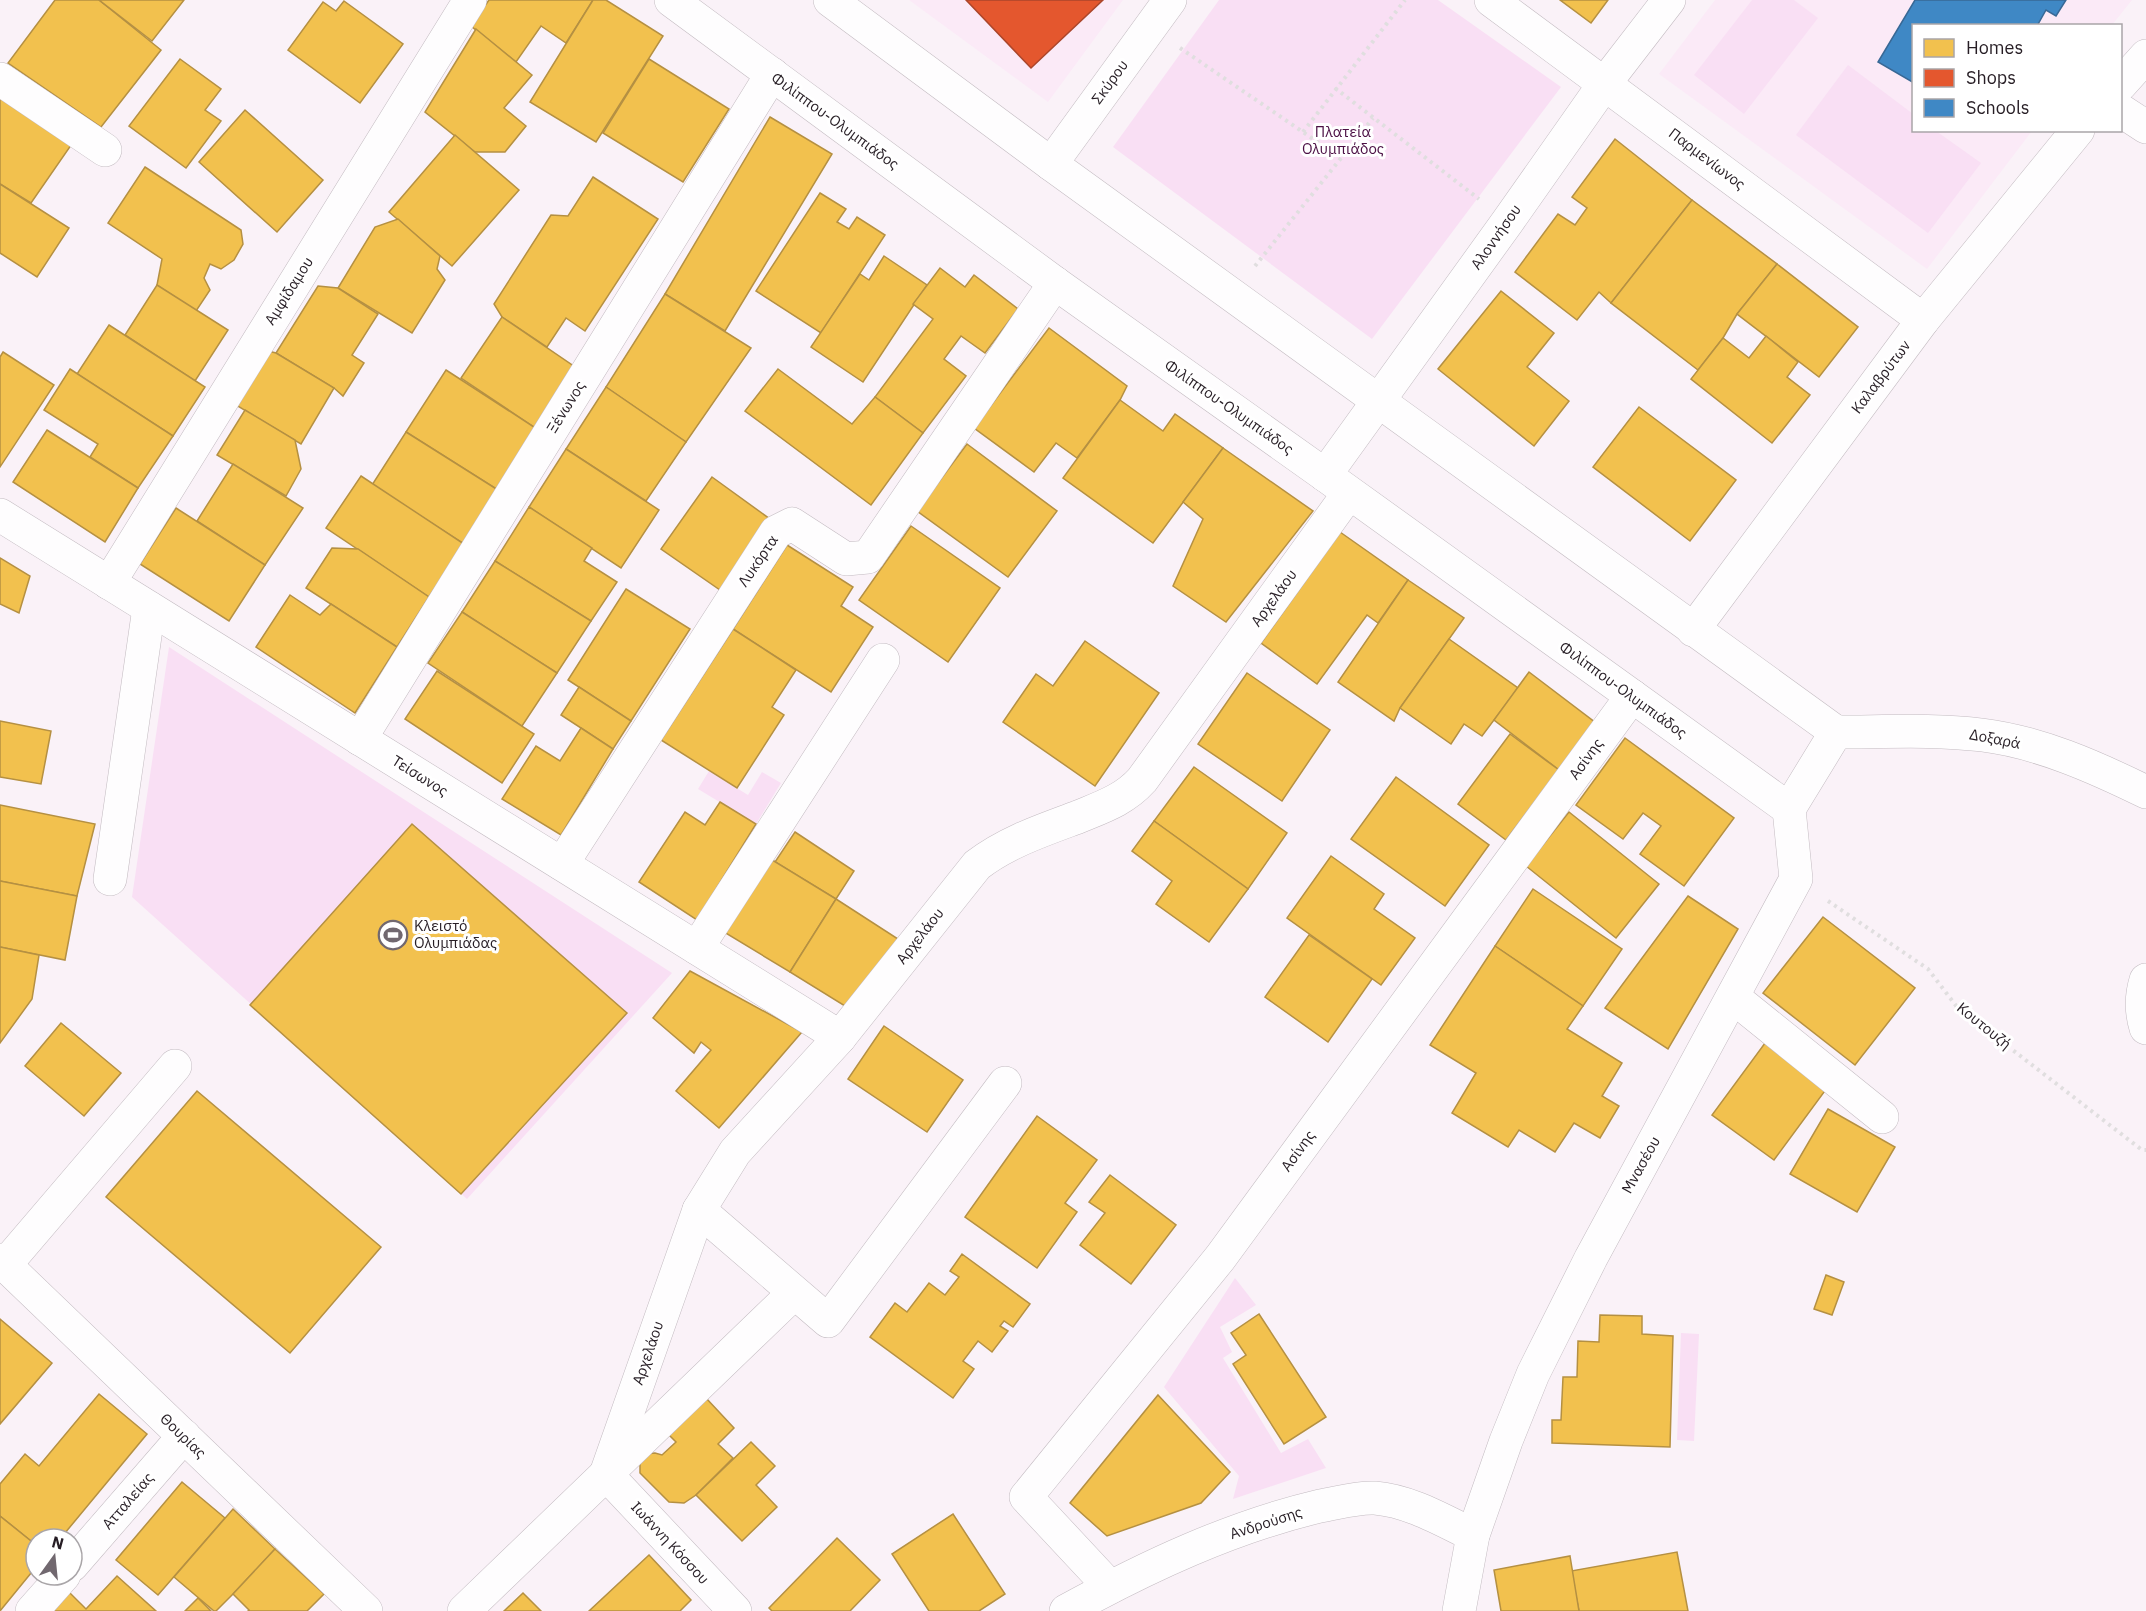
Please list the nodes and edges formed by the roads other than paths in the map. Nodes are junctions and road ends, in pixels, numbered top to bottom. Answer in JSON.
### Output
{"nodes":[{"id":1,"x":470,"y":0,"type":"edge"},
{"id":2,"x":671,"y":0,"type":"edge"},
{"id":3,"x":830,"y":0,"type":"edge"},
{"id":4,"x":1170,"y":0,"type":"edge"},
{"id":5,"x":1491,"y":0,"type":"edge"},
{"id":6,"x":1669,"y":0,"type":"edge"},
{"id":7,"x":2146,"y":56,"type":"edge"},
{"id":8,"x":772,"y":75,"type":"junction"},
{"id":9,"x":0,"y":79,"type":"edge"},
{"id":10,"x":1605,"y":82,"type":"junction"},
{"id":11,"x":2122,"y":84,"type":"edge"},
{"id":12,"x":2122,"y":111,"type":"edge"},
{"id":13,"x":2146,"y":127,"type":"edge"},
{"id":14,"x":2076,"y":132,"type":"edge"},
{"id":15,"x":105,"y":150,"type":"dead end"},
{"id":16,"x":1051,"y":164,"type":"junction"},
{"id":17,"x":1055,"y":283,"type":"junction"},
{"id":18,"x":1923,"y":320,"type":"junction"},
{"id":19,"x":1379,"y":400,"type":"junction"},
{"id":20,"x":1337,"y":484,"type":"junction"},
{"id":21,"x":0,"y":515,"type":"edge"},
{"id":22,"x":109,"y":583,"type":"junction"},
{"id":23,"x":149,"y":608,"type":"junction"},
{"id":24,"x":1693,"y":630,"type":"junction"},
{"id":25,"x":883,"y":660,"type":"dead end"},
{"id":26,"x":1632,"y":696,"type":"junction"},
{"id":27,"x":1836,"y":732,"type":"junction"},
{"id":28,"x":360,"y":739,"type":"junction"},
{"id":29,"x":2146,"y":792,"type":"edge"},
{"id":30,"x":1789,"y":809,"type":"junction"},
{"id":31,"x":562,"y":864,"type":"junction"},
{"id":32,"x":110,"y":879,"type":"dead end"},
{"id":33,"x":697,"y":948,"type":"junction"},
{"id":34,"x":2146,"y":980,"type":"edge"},
{"id":35,"x":1733,"y":997,"type":"junction"},
{"id":36,"x":2146,"y":1028,"type":"edge"},
{"id":37,"x":840,"y":1037,"type":"junction"},
{"id":38,"x":175,"y":1066,"type":"dead end"},
{"id":39,"x":1005,"y":1083,"type":"dead end"},
{"id":40,"x":1882,"y":1117,"type":"dead end"},
{"id":41,"x":699,"y":1210,"type":"junction"},
{"id":42,"x":2,"y":1262,"type":"edge"},
{"id":43,"x":794,"y":1293,"type":"junction"},
{"id":44,"x":184,"y":1436,"type":"junction"},
{"id":45,"x":606,"y":1474,"type":"junction"},
{"id":46,"x":1473,"y":1535,"type":"junction"},
{"id":47,"x":84,"y":1551,"type":"edge"},
{"id":48,"x":53,"y":1587,"type":"edge"},
{"id":49,"x":1110,"y":1587,"type":"junction"},
{"id":50,"x":347,"y":1605,"type":"edge"},
{"id":51,"x":32,"y":1611,"type":"edge"},
{"id":52,"x":464,"y":1611,"type":"edge"},
{"id":53,"x":735,"y":1611,"type":"edge"},
{"id":54,"x":1066,"y":1611,"type":"edge"},
{"id":55,"x":1459,"y":1611,"type":"edge"}],
"edges":[{"from":1,"to":22,"type":"street","name":"Αμφίδαμου"},
{"from":2,"to":8,"type":"street","name":"Φιλίππου-Ολυμπιάδος"},
{"from":3,"to":16,"type":"street"},
{"from":4,"to":16,"type":"street","name":"Σκύρου"},
{"from":5,"to":10,"type":"street","name":"Παρμενίωνος"},
{"from":6,"to":10,"type":"street","name":"Αλοννήσου"},
{"from":7,"to":11,"type":"street"},
{"from":8,"to":17,"type":"street","name":"Φιλίππου-Ολυμπιάδος"},
{"from":8,"to":28,"type":"street","name":"Ξένωνος"},
{"from":9,"to":15,"type":"street"},
{"from":10,"to":18,"type":"street","name":"Παρμενίωνος"},
{"from":10,"to":19,"type":"street","name":"Αλοννήσου"},
{"from":12,"to":13,"type":"street"},
{"from":14,"to":18,"type":"street","name":"Καλαβρύτων"},
{"from":16,"to":19,"type":"street"},
{"from":17,"to":20,"type":"street","name":"Φιλίππου-Ολυμπιάδος"},
{"from":17,"to":31,"type":"street","name":"Λυκόρτα"},
{"from":18,"to":24,"type":"street","name":"Καλαβρύτων"},
{"from":19,"to":20,"type":"street","name":"Αλοννήσου"},
{"from":19,"to":24,"type":"street"},
{"from":20,"to":26,"type":"street","name":"Φιλίππου-Ολυμπιάδος"},
{"from":20,"to":37,"type":"street","name":"Αρχελάου"},
{"from":21,"to":22,"type":"street","name":"Τείσωνος"},
{"from":22,"to":23,"type":"street","name":"Τείσωνος"},
{"from":23,"to":28,"type":"street","name":"Τείσωνος"},
{"from":23,"to":32,"type":"street"},
{"from":24,"to":27,"type":"street"},
{"from":25,"to":33,"type":"street"},
{"from":26,"to":30,"type":"street","name":"Φιλίππου-Ολυμπιάδος"},
{"from":26,"to":49,"type":"street","name":"Ασίνης"},
{"from":27,"to":29,"type":"street","name":"Δοξαρά"},
{"from":27,"to":30,"type":"street"},
{"from":28,"to":31,"type":"street","name":"Τείσωνος"},
{"from":30,"to":35,"type":"street","name":"Μνασέου"},
{"from":31,"to":33,"type":"street","name":"Τείσωνος"},
{"from":33,"to":37,"type":"street","name":"Τείσωνος"},
{"from":34,"to":36,"type":"street"},
{"from":35,"to":40,"type":"street"},
{"from":35,"to":46,"type":"street","name":"Μνασέου"},
{"from":37,"to":41,"type":"street","name":"Αρχελάου"},
{"from":38,"to":42,"type":"street"},
{"from":39,"to":43,"type":"street"},
{"from":41,"to":43,"type":"street"},
{"from":41,"to":45,"type":"street","name":"Αρχελάου"},
{"from":42,"to":44,"type":"street","name":"Θουρίας"},
{"from":43,"to":45,"type":"street"},
{"from":44,"to":47,"type":"street","name":"Ατταλείας"},
{"from":44,"to":50,"type":"street","name":"Θουρίας"},
{"from":45,"to":52,"type":"street"},
{"from":45,"to":53,"type":"street","name":"Ιωάννη Κόσσου"},
{"from":46,"to":49,"type":"street","name":"Ανδρούσης"},
{"from":46,"to":55,"type":"street","name":"Μνασέου"},
{"from":48,"to":51,"type":"street"},
{"from":49,"to":54,"type":"street","name":"Ανδρούσης"}]}
